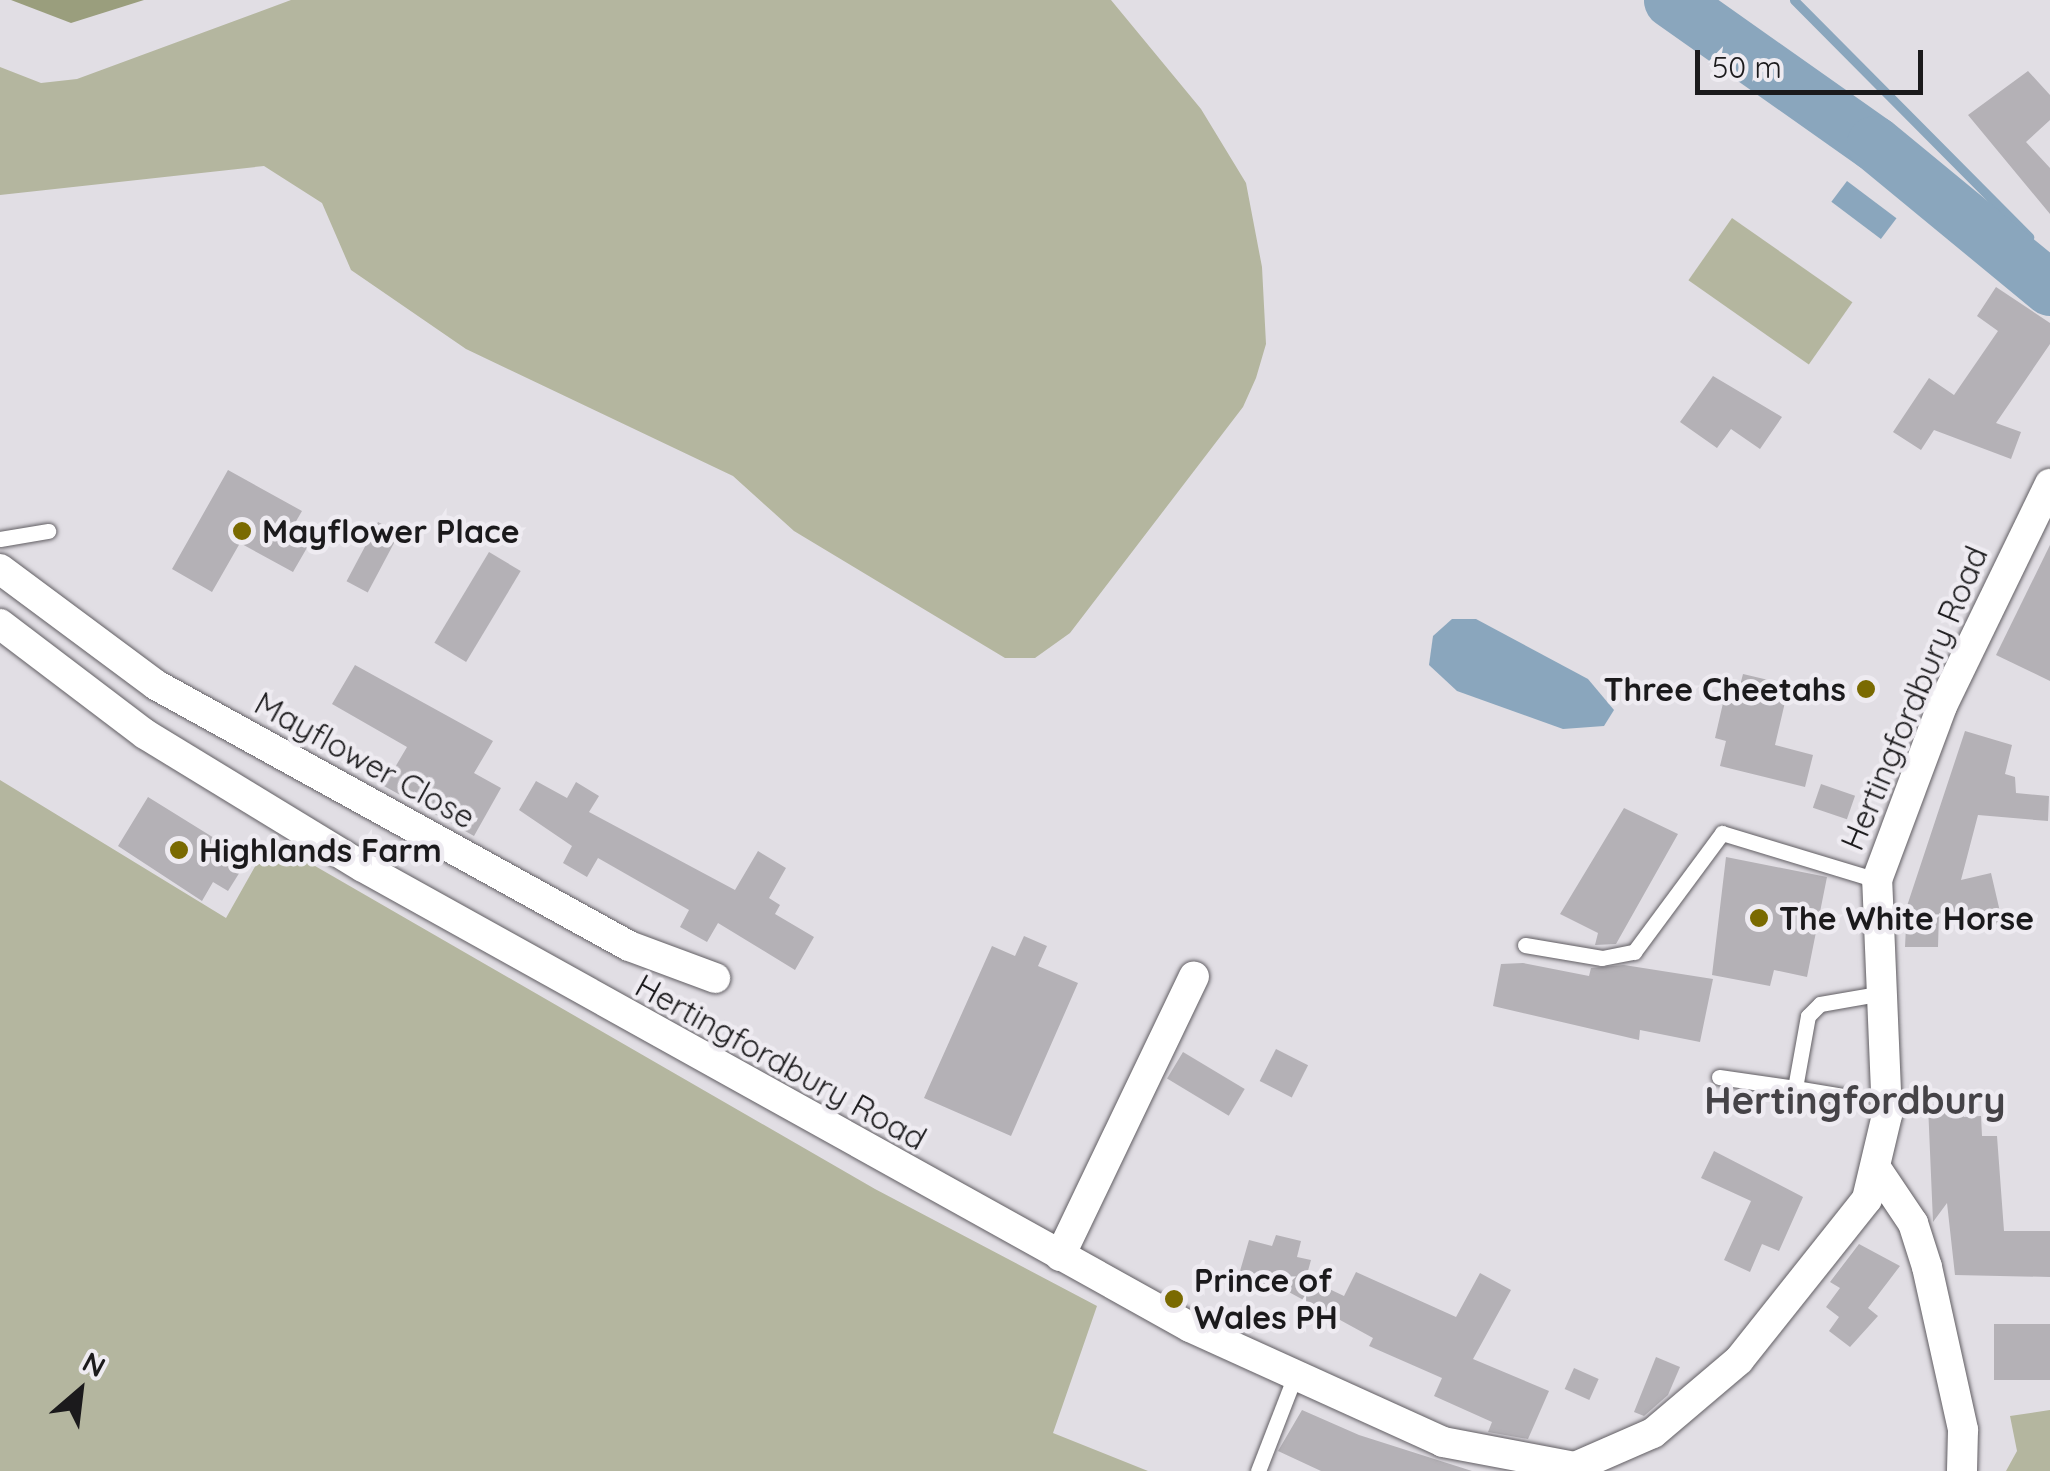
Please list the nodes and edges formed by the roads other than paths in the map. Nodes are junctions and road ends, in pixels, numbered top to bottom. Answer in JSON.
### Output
{"nodes":[{"id":1,"x":2050,"y":484,"type":"edge"},
{"id":2,"x":48,"y":531,"type":"dead end"},
{"id":3,"x":0,"y":538,"type":"edge"},
{"id":4,"x":0,"y":569,"type":"edge"},
{"id":5,"x":0,"y":624,"type":"edge"},
{"id":6,"x":1877,"y":880,"type":"junction"},
{"id":7,"x":1525,"y":945,"type":"dead end"},
{"id":8,"x":1194,"y":976,"type":"dead end"},
{"id":9,"x":715,"y":978,"type":"dead end"},
{"id":10,"x":1878,"y":994,"type":"junction"},
{"id":11,"x":1719,"y":1077,"type":"dead end"},
{"id":12,"x":1795,"y":1088,"type":"junction"},
{"id":13,"x":1844,"y":1096,"type":"dead end"},
{"id":14,"x":1878,"y":1172,"type":"junction"},
{"id":15,"x":1060,"y":1256,"type":"junction"},
{"id":16,"x":1294,"y":1378,"type":"junction"},
{"id":17,"x":1575,"y":1469,"type":"edge"},
{"id":18,"x":1258,"y":1471,"type":"edge"},
{"id":19,"x":1962,"y":1471,"type":"edge"}],
"edges":[{"from":1,"to":6,"type":"street","name":"Hertingfordbury Road"},
{"from":2,"to":3,"type":"lane"},
{"from":4,"to":9,"type":"street","name":"Mayflower Close"},
{"from":5,"to":15,"type":"street","name":"Hertingfordbury Road"},
{"from":6,"to":7,"type":"lane"},
{"from":6,"to":10,"type":"street","name":"Hertingfordbury Road"},
{"from":8,"to":15,"type":"street"},
{"from":10,"to":12,"type":"lane"},
{"from":10,"to":14,"type":"street","name":"Hertingfordbury Road"},
{"from":11,"to":12,"type":"lane"},
{"from":12,"to":13,"type":"lane"},
{"from":14,"to":17,"type":"street","name":"Hertingfordbury Road"},
{"from":14,"to":19,"type":"street"},
{"from":15,"to":16,"type":"street","name":"Hertingfordbury Road"},
{"from":16,"to":17,"type":"street","name":"Hertingfordbury Road"},
{"from":16,"to":18,"type":"lane"}]}
